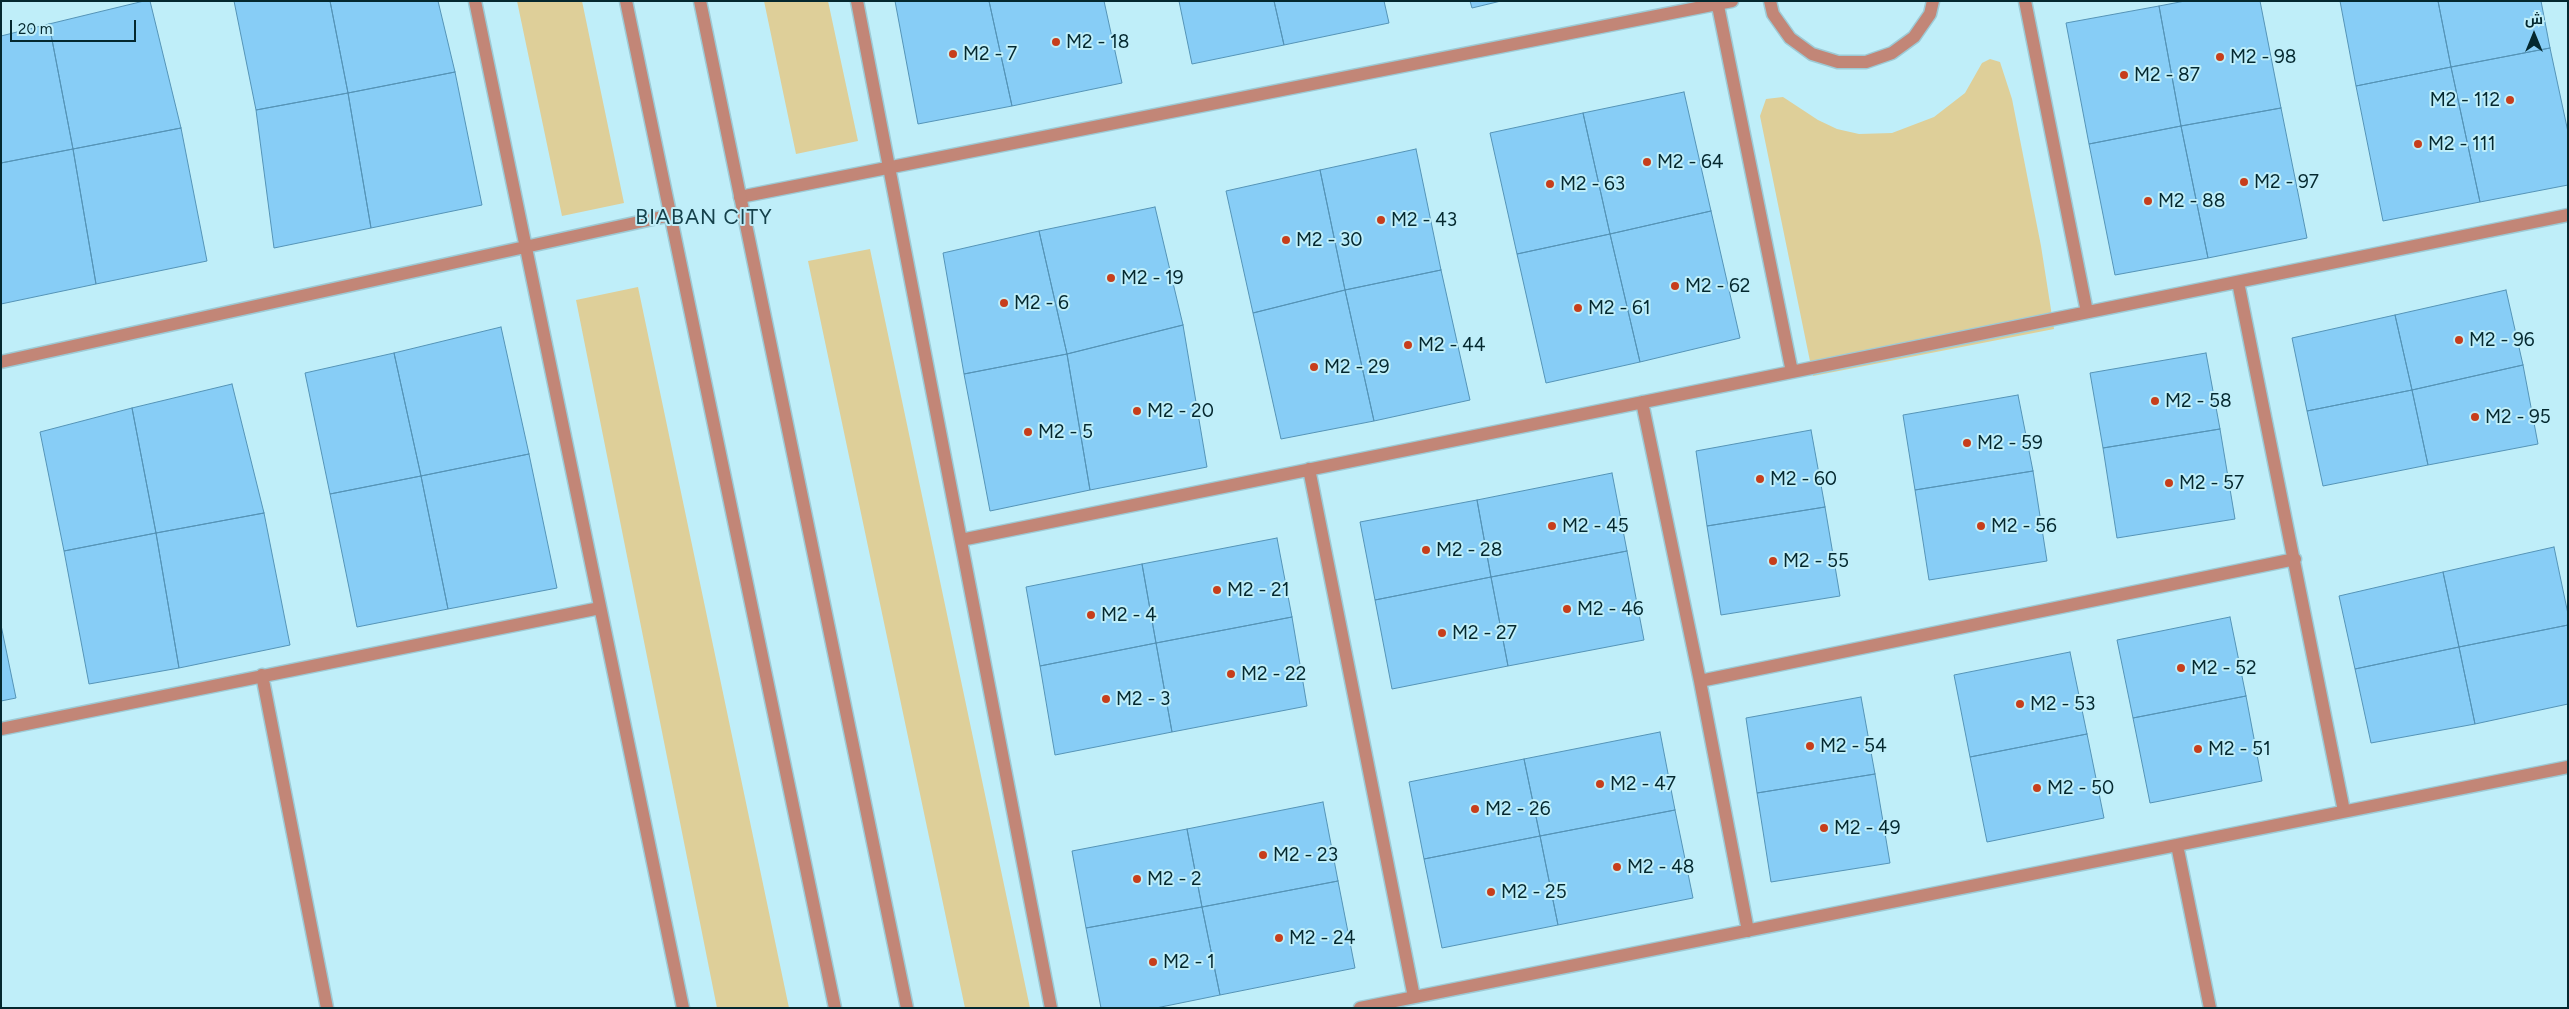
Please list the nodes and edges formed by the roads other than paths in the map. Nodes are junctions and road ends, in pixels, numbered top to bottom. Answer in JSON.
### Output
{"nodes":[{"id":1,"x":476,"y":1,"type":"edge"},
{"id":2,"x":626,"y":1,"type":"edge"},
{"id":3,"x":700,"y":1,"type":"edge"},
{"id":4,"x":857,"y":1,"type":"edge"},
{"id":5,"x":1732,"y":1,"type":"edge"},
{"id":6,"x":1770,"y":1,"type":"edge"},
{"id":7,"x":1934,"y":1,"type":"edge"},
{"id":8,"x":2025,"y":1,"type":"edge"},
{"id":9,"x":1717,"y":3,"type":"edge"},
{"id":10,"x":889,"y":167,"type":"junction"},
{"id":11,"x":740,"y":197,"type":"junction"},
{"id":12,"x":671,"y":215,"type":"junction"},
{"id":13,"x":2568,"y":215,"type":"edge"},
{"id":14,"x":526,"y":247,"type":"junction"},
{"id":15,"x":2238,"y":282,"type":"junction"},
{"id":16,"x":2087,"y":312,"type":"junction"},
{"id":17,"x":1,"y":362,"type":"edge"},
{"id":18,"x":1792,"y":372,"type":"junction"},
{"id":19,"x":1642,"y":402,"type":"junction"},
{"id":20,"x":1309,"y":470,"type":"junction"},
{"id":21,"x":961,"y":540,"type":"junction"},
{"id":22,"x":2295,"y":559,"type":"junction"},
{"id":23,"x":600,"y":608,"type":"junction"},
{"id":24,"x":262,"y":676,"type":"junction"},
{"id":25,"x":1700,"y":681,"type":"junction"},
{"id":26,"x":1,"y":729,"type":"edge"},
{"id":27,"x":2568,"y":767,"type":"edge"},
{"id":28,"x":2344,"y":811,"type":"junction"},
{"id":29,"x":2177,"y":845,"type":"junction"},
{"id":30,"x":1748,"y":931,"type":"junction"},
{"id":31,"x":1414,"y":997,"type":"junction"},
{"id":32,"x":327,"y":1008,"type":"edge"},
{"id":33,"x":683,"y":1008,"type":"edge"},
{"id":34,"x":835,"y":1008,"type":"edge"},
{"id":35,"x":907,"y":1008,"type":"edge"},
{"id":36,"x":1052,"y":1008,"type":"edge"},
{"id":37,"x":1360,"y":1008,"type":"edge"},
{"id":38,"x":2210,"y":1008,"type":"edge"}],
"edges":[{"from":1,"to":14,"type":"street"},
{"from":2,"to":12,"type":"street"},
{"from":3,"to":11,"type":"street"},
{"from":4,"to":10,"type":"street"},
{"from":5,"to":9,"type":"street"},
{"from":6,"to":7,"type":"street"},
{"from":8,"to":16,"type":"street"},
{"from":9,"to":10,"type":"street"},
{"from":9,"to":18,"type":"street"},
{"from":10,"to":11,"type":"street"},
{"from":10,"to":21,"type":"street"},
{"from":11,"to":35,"type":"street"},
{"from":12,"to":14,"type":"street"},
{"from":12,"to":34,"type":"street"},
{"from":13,"to":15,"type":"street"},
{"from":14,"to":17,"type":"street"},
{"from":14,"to":23,"type":"street"},
{"from":15,"to":16,"type":"street"},
{"from":15,"to":22,"type":"street"},
{"from":16,"to":18,"type":"street"},
{"from":18,"to":19,"type":"street"},
{"from":19,"to":20,"type":"street"},
{"from":19,"to":25,"type":"street"},
{"from":20,"to":21,"type":"street"},
{"from":20,"to":31,"type":"street"},
{"from":21,"to":36,"type":"street"},
{"from":22,"to":25,"type":"street"},
{"from":22,"to":28,"type":"street"},
{"from":23,"to":24,"type":"street"},
{"from":23,"to":33,"type":"street"},
{"from":24,"to":26,"type":"street"},
{"from":24,"to":32,"type":"street"},
{"from":25,"to":30,"type":"street"},
{"from":27,"to":28,"type":"street"},
{"from":28,"to":29,"type":"street"},
{"from":29,"to":30,"type":"street"},
{"from":29,"to":38,"type":"street"},
{"from":30,"to":31,"type":"street"},
{"from":31,"to":37,"type":"street"}]}
